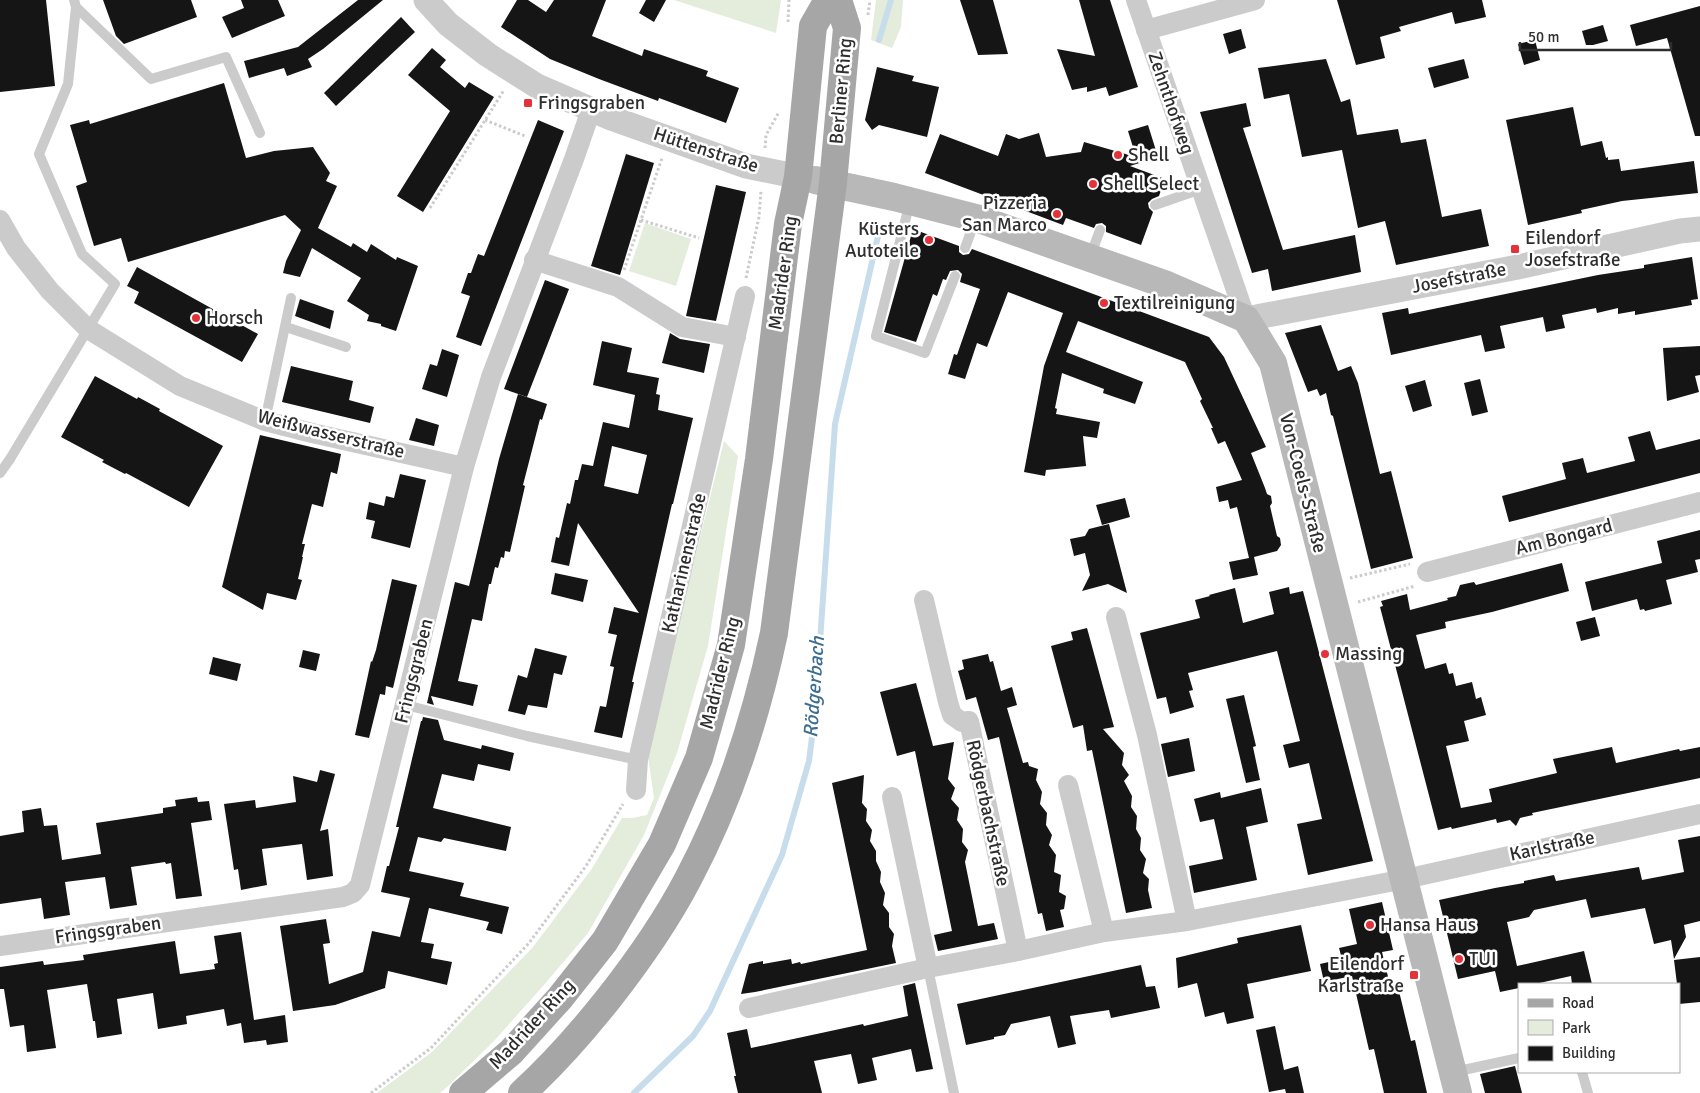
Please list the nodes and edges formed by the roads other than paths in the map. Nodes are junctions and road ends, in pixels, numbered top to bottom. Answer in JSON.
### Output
{"nodes":[{"id":1,"x":426,"y":0,"type":"edge"},
{"id":2,"x":828,"y":0,"type":"edge"},
{"id":3,"x":838,"y":0,"type":"edge"},
{"id":4,"x":1136,"y":0,"type":"edge"},
{"id":5,"x":1255,"y":0,"type":"edge"},
{"id":6,"x":75,"y":3,"type":"edge"},
{"id":7,"x":1146,"y":30,"type":"junction"},
{"id":8,"x":591,"y":110,"type":"junction"},
{"id":9,"x":260,"y":133,"type":"dead end"},
{"id":10,"x":815,"y":180,"type":"junction"},
{"id":11,"x":1201,"y":189,"type":"junction"},
{"id":12,"x":911,"y":201,"type":"junction"},
{"id":13,"x":1156,"y":205,"type":"dead end"},
{"id":14,"x":976,"y":218,"type":"junction"},
{"id":15,"x":0,"y":220,"type":"edge"},
{"id":16,"x":1700,"y":229,"type":"edge"},
{"id":17,"x":1100,"y":230,"type":"dead end"},
{"id":18,"x":965,"y":248,"type":"dead end"},
{"id":19,"x":1089,"y":258,"type":"junction"},
{"id":20,"x":534,"y":260,"type":"junction"},
{"id":21,"x":954,"y":276,"type":"dead end"},
{"id":22,"x":745,"y":296,"type":"road end"},
{"id":23,"x":291,"y":298,"type":"dead end"},
{"id":24,"x":1246,"y":319,"type":"junction"},
{"id":25,"x":286,"y":327,"type":"junction"},
{"id":26,"x":88,"y":329,"type":"junction"},
{"id":27,"x":736,"y":337,"type":"junction"},
{"id":28,"x":346,"y":347,"type":"dead end"},
{"id":29,"x":266,"y":420,"type":"junction"},
{"id":30,"x":464,"y":467,"type":"junction"},
{"id":31,"x":0,"y":473,"type":"edge"},
{"id":32,"x":1700,"y":502,"type":"edge"},
{"id":33,"x":1427,"y":572,"type":"road end"},
{"id":34,"x":924,"y":600,"type":"dead end"},
{"id":35,"x":1116,"y":617,"type":"dead end"},
{"id":36,"x":406,"y":706,"type":"junction"},
{"id":37,"x":638,"y":760,"type":"junction"},
{"id":38,"x":1068,"y":785,"type":"dead end"},
{"id":39,"x":636,"y":790,"type":"road end"},
{"id":40,"x":892,"y":798,"type":"dead end"},
{"id":41,"x":1700,"y":814,"type":"edge"},
{"id":42,"x":1404,"y":879,"type":"junction"},
{"id":43,"x":1187,"y":921,"type":"junction"},
{"id":44,"x":1104,"y":932,"type":"junction"},
{"id":45,"x":0,"y":946,"type":"edge"},
{"id":46,"x":1018,"y":951,"type":"junction"},
{"id":47,"x":928,"y":968,"type":"junction"},
{"id":48,"x":749,"y":1008,"type":"dead end"},
{"id":49,"x":1518,"y":1058,"type":"edge"},
{"id":50,"x":1582,"y":1073,"type":"edge"},
{"id":51,"x":1455,"y":1083,"type":"edge"},
{"id":52,"x":463,"y":1093,"type":"edge"},
{"id":53,"x":522,"y":1093,"type":"edge"},
{"id":54,"x":954,"y":1093,"type":"edge"},
{"id":55,"x":1588,"y":1093,"type":"edge"}],
"edges":[{"from":1,"to":8,"type":"street","name":"Hüttenstraße"},
{"from":2,"to":10,"type":"main road","name":"Berliner Ring"},
{"from":3,"to":10,"type":"main road","name":"Berliner Ring"},
{"from":4,"to":7,"type":"street","name":"Zehnthofweg"},
{"from":5,"to":7,"type":"street"},
{"from":6,"to":9,"type":"lane"},
{"from":6,"to":26,"type":"lane"},
{"from":7,"to":11,"type":"street","name":"Zehnthofweg"},
{"from":8,"to":10,"type":"street","name":"Hüttenstraße"},
{"from":8,"to":20,"type":"street","name":"Fringsgraben"},
{"from":10,"to":12,"type":"main road"},
{"from":10,"to":52,"type":"main road","name":"Madrider Ring"},
{"from":10,"to":53,"type":"main road","name":"Madrider Ring"},
{"from":11,"to":13,"type":"lane"},
{"from":11,"to":24,"type":"street","name":"Zehnthofweg"},
{"from":12,"to":14,"type":"main road"},
{"from":12,"to":21,"type":"lane"},
{"from":14,"to":18,"type":"lane"},
{"from":14,"to":19,"type":"main road"},
{"from":15,"to":26,"type":"street","name":"Weißwasserstraße"},
{"from":16,"to":24,"type":"street","name":"Josefstraße"},
{"from":17,"to":19,"type":"lane"},
{"from":19,"to":24,"type":"main road"},
{"from":20,"to":27,"type":"street"},
{"from":20,"to":30,"type":"street","name":"Fringsgraben"},
{"from":22,"to":27,"type":"street","name":"Katharinenstraße"},
{"from":23,"to":25,"type":"lane"},
{"from":24,"to":42,"type":"main road","name":"Von-Coels-Straße"},
{"from":25,"to":28,"type":"lane"},
{"from":25,"to":29,"type":"lane"},
{"from":26,"to":29,"type":"street","name":"Weißwasserstraße"},
{"from":26,"to":31,"type":"lane"},
{"from":27,"to":37,"type":"street","name":"Katharinenstraße"},
{"from":29,"to":30,"type":"street","name":"Weißwasserstraße"},
{"from":30,"to":36,"type":"street","name":"Fringsgraben"},
{"from":32,"to":33,"type":"street","name":"Am Bongard"},
{"from":34,"to":46,"type":"street","name":"Rödgerbachstraße"},
{"from":35,"to":43,"type":"street"},
{"from":36,"to":37,"type":"lane"},
{"from":36,"to":45,"type":"street","name":"Fringsgraben"},
{"from":37,"to":39,"type":"street","name":"Katharinenstraße"},
{"from":38,"to":44,"type":"street"},
{"from":40,"to":47,"type":"street"},
{"from":41,"to":42,"type":"street","name":"Karlstraße"},
{"from":42,"to":43,"type":"street"},
{"from":42,"to":51,"type":"main road","name":"Von-Coels-Straße"},
{"from":43,"to":44,"type":"street"},
{"from":44,"to":46,"type":"street"},
{"from":46,"to":47,"type":"street"},
{"from":47,"to":48,"type":"street"},
{"from":47,"to":54,"type":"lane"},
{"from":49,"to":51,"type":"lane"},
{"from":50,"to":55,"type":"lane"}]}
